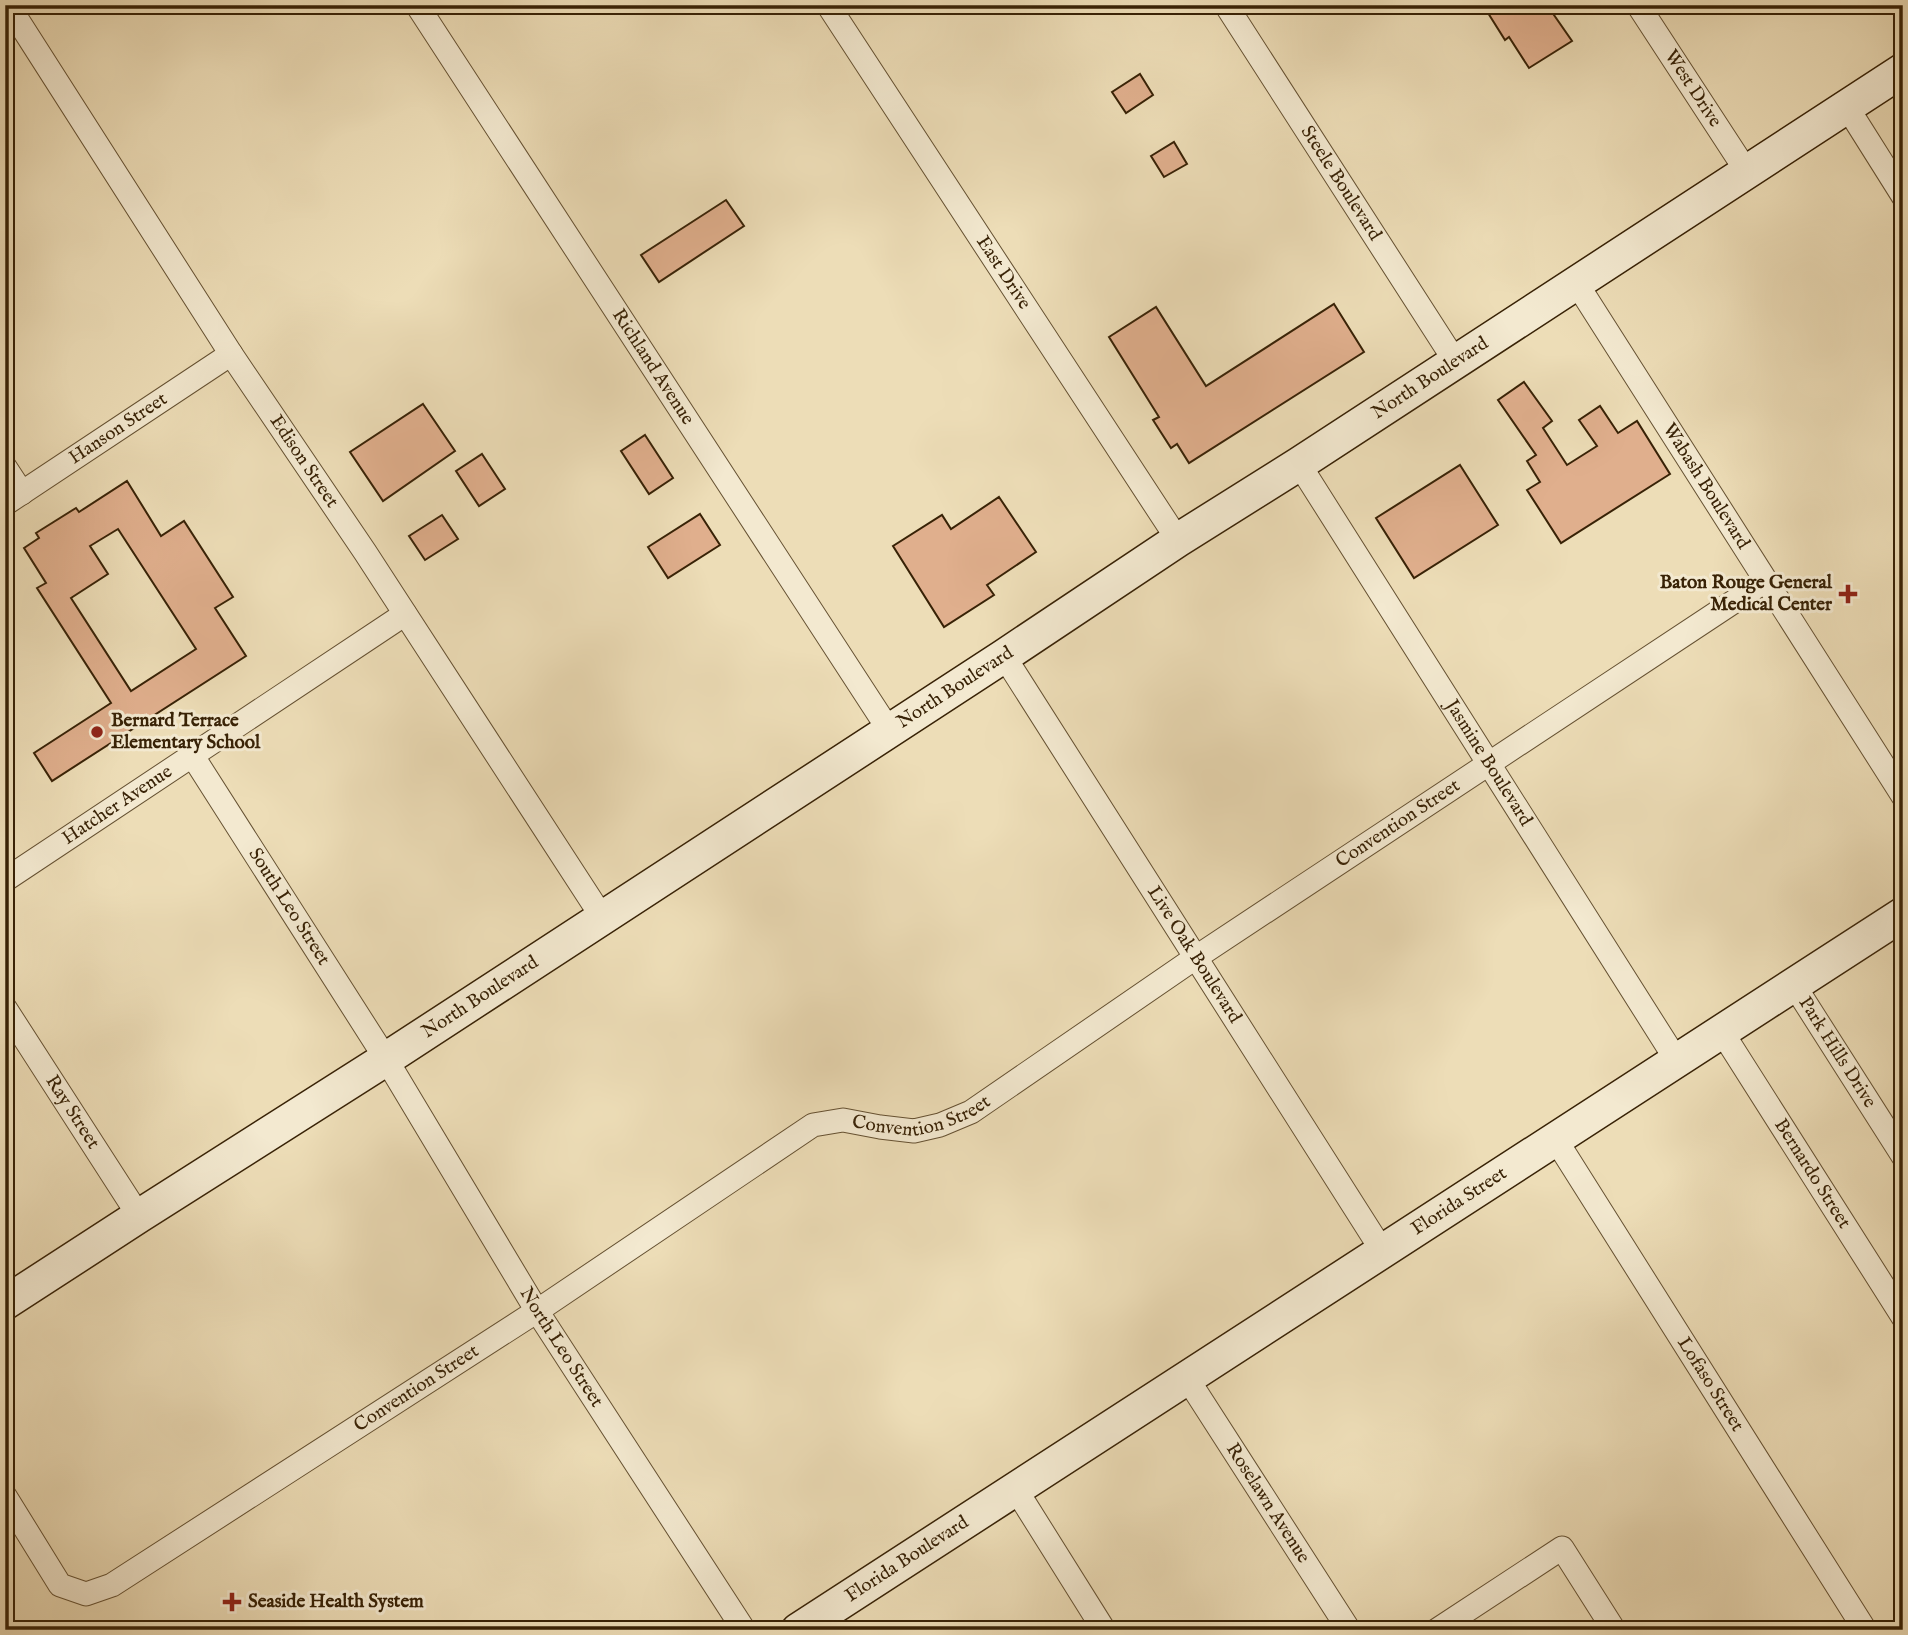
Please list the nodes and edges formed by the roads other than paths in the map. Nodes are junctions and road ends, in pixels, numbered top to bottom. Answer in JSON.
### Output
{"nodes":[{"id":1,"x":8,"y":5,"type":"edge"},
{"id":2,"x":417,"y":5,"type":"edge"},
{"id":3,"x":828,"y":5,"type":"edge"},
{"id":4,"x":1226,"y":5,"type":"edge"},
{"id":5,"x":1637,"y":5,"type":"edge"},
{"id":6,"x":1903,"y":70,"type":"edge"},
{"id":7,"x":1847,"y":107,"type":"junction"},
{"id":8,"x":1747,"y":172,"type":"junction"},
{"id":9,"x":1903,"y":196,"type":"edge"},
{"id":10,"x":1577,"y":284,"type":"junction"},
{"id":11,"x":231,"y":354,"type":"junction"},
{"id":12,"x":1455,"y":361,"type":"junction"},
{"id":13,"x":1299,"y":464,"type":"junction"},
{"id":14,"x":5,"y":467,"type":"edge"},
{"id":15,"x":13,"y":498,"type":"edge"},
{"id":16,"x":1178,"y":540,"type":"junction"},
{"id":17,"x":1765,"y":581,"type":"junction"},
{"id":18,"x":405,"y":614,"type":"junction"},
{"id":19,"x":1004,"y":656,"type":"junction"},
{"id":20,"x":889,"y":730,"type":"junction"},
{"id":21,"x":192,"y":755,"type":"junction"},
{"id":22,"x":1488,"y":765,"type":"junction"},
{"id":23,"x":1903,"y":796,"type":"edge"},
{"id":24,"x":5,"y":880,"type":"edge"},
{"id":25,"x":1903,"y":914,"type":"edge"},
{"id":26,"x":602,"y":917,"type":"junction"},
{"id":27,"x":1195,"y":958,"type":"junction"},
{"id":28,"x":1794,"y":985,"type":"junction"},
{"id":29,"x":5,"y":1008,"type":"edge"},
{"id":30,"x":1722,"y":1032,"type":"junction"},
{"id":31,"x":386,"y":1059,"type":"junction"},
{"id":32,"x":1677,"y":1061,"type":"junction"},
{"id":33,"x":1556,"y":1140,"type":"junction"},
{"id":34,"x":1903,"y":1156,"type":"edge"},
{"id":35,"x":139,"y":1216,"type":"junction"},
{"id":36,"x":1383,"y":1252,"type":"junction"},
{"id":37,"x":5,"y":1303,"type":"edge"},
{"id":38,"x":537,"y":1311,"type":"junction"},
{"id":39,"x":1903,"y":1317,"type":"edge"},
{"id":40,"x":1187,"y":1378,"type":"junction"},
{"id":41,"x":1015,"y":1488,"type":"junction"},
{"id":42,"x":5,"y":1496,"type":"edge"},
{"id":43,"x":744,"y":1630,"type":"edge"},
{"id":44,"x":798,"y":1630,"type":"edge"},
{"id":45,"x":1104,"y":1630,"type":"edge"},
{"id":46,"x":1349,"y":1630,"type":"edge"},
{"id":47,"x":1437,"y":1630,"type":"edge"},
{"id":48,"x":1614,"y":1630,"type":"edge"},
{"id":49,"x":1865,"y":1630,"type":"edge"}],
"edges":[{"from":1,"to":11,"type":"street","name":"Edison Street"},
{"from":2,"to":20,"type":"street","name":"Richland Avenue"},
{"from":3,"to":16,"type":"street","name":"East Drive"},
{"from":4,"to":12,"type":"street","name":"Steele Boulevard"},
{"from":5,"to":8,"type":"street","name":"West Drive"},
{"from":6,"to":7,"type":"street","name":"North Boulevard"},
{"from":7,"to":8,"type":"street","name":"North Boulevard"},
{"from":7,"to":9,"type":"street"},
{"from":8,"to":10,"type":"street","name":"North Boulevard"},
{"from":10,"to":12,"type":"street","name":"North Boulevard"},
{"from":10,"to":17,"type":"street","name":"Wabash Boulevard"},
{"from":11,"to":15,"type":"street","name":"Hanson Street"},
{"from":11,"to":18,"type":"street","name":"Edison Street"},
{"from":12,"to":13,"type":"street","name":"North Boulevard"},
{"from":13,"to":16,"type":"street","name":"North Boulevard"},
{"from":13,"to":22,"type":"street","name":"Jasmine Boulevard"},
{"from":14,"to":15,"type":"street"},
{"from":16,"to":19,"type":"street","name":"North Boulevard"},
{"from":17,"to":22,"type":"street","name":"Convention Street"},
{"from":17,"to":23,"type":"street","name":"Wabash Boulevard"},
{"from":18,"to":21,"type":"street","name":"Hatcher Avenue"},
{"from":18,"to":26,"type":"street","name":"Edison Street"},
{"from":19,"to":20,"type":"street","name":"North Boulevard"},
{"from":19,"to":27,"type":"street","name":"Live Oak Boulevard"},
{"from":20,"to":26,"type":"street","name":"North Boulevard"},
{"from":21,"to":24,"type":"street","name":"Hatcher Avenue"},
{"from":21,"to":31,"type":"street","name":"South Leo Street"},
{"from":22,"to":27,"type":"street","name":"Convention Street"},
{"from":22,"to":32,"type":"street","name":"Jasmine Boulevard"},
{"from":25,"to":28,"type":"street","name":"Florida Street"},
{"from":26,"to":31,"type":"street","name":"North Boulevard"},
{"from":27,"to":36,"type":"street","name":"Live Oak Boulevard"},
{"from":27,"to":38,"type":"street","name":"Convention Street"},
{"from":28,"to":30,"type":"street","name":"Florida Street"},
{"from":28,"to":34,"type":"street","name":"Park Hills Drive"},
{"from":29,"to":35,"type":"street","name":"Ray Street"},
{"from":30,"to":32,"type":"street","name":"Florida Street"},
{"from":30,"to":39,"type":"street","name":"Bernardo Street"},
{"from":31,"to":35,"type":"street","name":"North Boulevard"},
{"from":31,"to":38,"type":"street","name":"North Leo Street"},
{"from":32,"to":33,"type":"street","name":"Florida Street"},
{"from":33,"to":36,"type":"street","name":"Florida Street"},
{"from":33,"to":49,"type":"street","name":"Lofaso Street"},
{"from":35,"to":37,"type":"street","name":"North Boulevard"},
{"from":36,"to":40,"type":"street","name":"Florida Street"},
{"from":38,"to":42,"type":"street","name":"Convention Street"},
{"from":38,"to":43,"type":"street","name":"North Leo Street"},
{"from":40,"to":41,"type":"street","name":"Florida Street"},
{"from":40,"to":46,"type":"street","name":"Roselawn Avenue"},
{"from":41,"to":44,"type":"street","name":"Florida Boulevard"},
{"from":41,"to":45,"type":"street"},
{"from":47,"to":48,"type":"street"}]}
